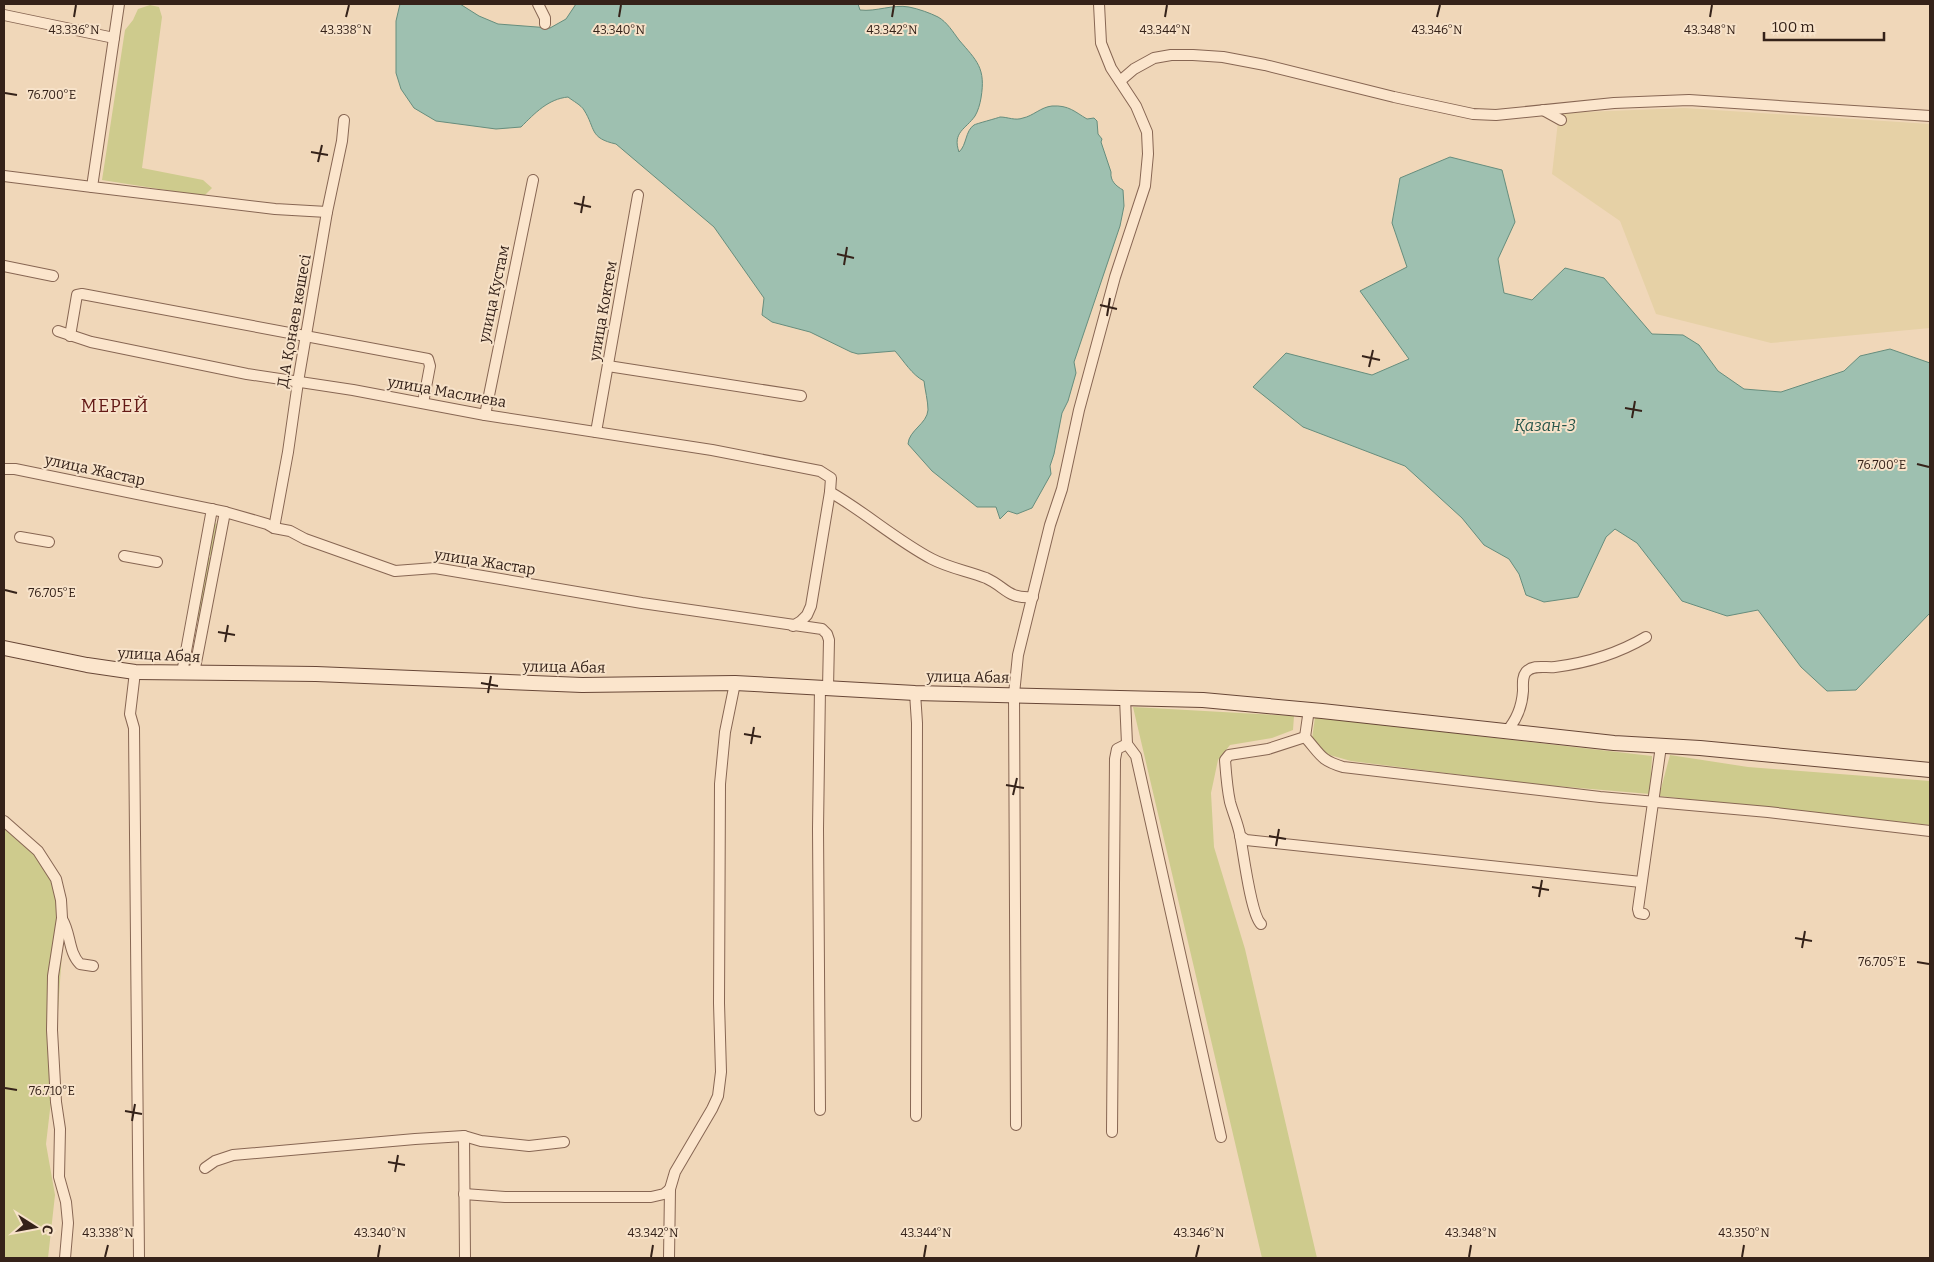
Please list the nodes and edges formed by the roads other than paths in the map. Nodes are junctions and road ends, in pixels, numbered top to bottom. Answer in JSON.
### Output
{"nodes":[{"id":1,"x":119,"y":4,"type":"edge"},
{"id":2,"x":538,"y":4,"type":"edge"},
{"id":3,"x":1098,"y":4,"type":"edge"},
{"id":4,"x":4,"y":15,"type":"edge"},
{"id":5,"x":545,"y":24,"type":"dead end"},
{"id":6,"x":114,"y":38,"type":"junction"},
{"id":7,"x":1120,"y":81,"type":"junction"},
{"id":8,"x":1543,"y":110,"type":"junction"},
{"id":9,"x":1930,"y":116,"type":"edge"},
{"id":10,"x":344,"y":120,"type":"dead end"},
{"id":11,"x":1560,"y":120,"type":"dead end"},
{"id":12,"x":4,"y":176,"type":"edge"},
{"id":13,"x":533,"y":180,"type":"dead end"},
{"id":14,"x":92,"y":187,"type":"junction"},
{"id":15,"x":638,"y":194,"type":"dead end"},
{"id":16,"x":327,"y":212,"type":"junction"},
{"id":17,"x":6,"y":266,"type":"edge"},
{"id":18,"x":52,"y":276,"type":"dead end"},
{"id":19,"x":58,"y":331,"type":"dead end"},
{"id":20,"x":70,"y":336,"type":"junction"},
{"id":21,"x":306,"y":337,"type":"junction"},
{"id":22,"x":608,"y":366,"type":"junction"},
{"id":23,"x":298,"y":382,"type":"junction"},
{"id":24,"x":801,"y":396,"type":"dead end"},
{"id":25,"x":423,"y":403,"type":"junction"},
{"id":26,"x":485,"y":415,"type":"junction"},
{"id":27,"x":596,"y":432,"type":"junction"},
{"id":28,"x":4,"y":469,"type":"edge"},
{"id":29,"x":830,"y":492,"type":"junction"},
{"id":30,"x":212,"y":509,"type":"junction"},
{"id":31,"x":225,"y":512,"type":"junction"},
{"id":32,"x":274,"y":528,"type":"junction"},
{"id":33,"x":20,"y":537,"type":"dead end"},
{"id":34,"x":50,"y":542,"type":"dead end"},
{"id":35,"x":124,"y":556,"type":"dead end"},
{"id":36,"x":157,"y":562,"type":"dead end"},
{"id":37,"x":1034,"y":597,"type":"junction"},
{"id":38,"x":793,"y":626,"type":"junction"},
{"id":39,"x":1646,"y":638,"type":"dead end"},
{"id":40,"x":4,"y":648,"type":"edge"},
{"id":41,"x":135,"y":672,"type":"junction"},
{"id":42,"x":188,"y":673,"type":"junction"},
{"id":43,"x":735,"y":684,"type":"junction"},
{"id":44,"x":824,"y":688,"type":"junction"},
{"id":45,"x":915,"y":693,"type":"junction"},
{"id":46,"x":1014,"y":694,"type":"junction"},
{"id":47,"x":1125,"y":698,"type":"junction"},
{"id":48,"x":1308,"y":709,"type":"junction"},
{"id":49,"x":1506,"y":732,"type":"junction"},
{"id":50,"x":1305,"y":737,"type":"junction"},
{"id":51,"x":1126,"y":744,"type":"junction"},
{"id":52,"x":1661,"y":746,"type":"junction"},
{"id":53,"x":1930,"y":770,"type":"edge"},
{"id":54,"x":1653,"y":801,"type":"junction"},
{"id":55,"x":4,"y":821,"type":"edge"},
{"id":56,"x":1930,"y":831,"type":"edge"},
{"id":57,"x":1240,"y":836,"type":"junction"},
{"id":58,"x":1641,"y":882,"type":"junction"},
{"id":59,"x":1644,"y":914,"type":"dead end"},
{"id":60,"x":62,"y":918,"type":"junction"},
{"id":61,"x":1262,"y":924,"type":"dead end"},
{"id":62,"x":94,"y":966,"type":"dead end"},
{"id":63,"x":820,"y":1110,"type":"dead end"},
{"id":64,"x":916,"y":1116,"type":"dead end"},
{"id":65,"x":1016,"y":1125,"type":"dead end"},
{"id":66,"x":1112,"y":1132,"type":"dead end"},
{"id":67,"x":464,"y":1136,"type":"junction"},
{"id":68,"x":1221,"y":1136,"type":"dead end"},
{"id":69,"x":564,"y":1142,"type":"dead end"},
{"id":70,"x":205,"y":1168,"type":"dead end"},
{"id":71,"x":670,"y":1189,"type":"junction"},
{"id":72,"x":464,"y":1194,"type":"junction"},
{"id":73,"x":65,"y":1258,"type":"edge"},
{"id":74,"x":140,"y":1258,"type":"edge"},
{"id":75,"x":466,"y":1258,"type":"edge"},
{"id":76,"x":669,"y":1258,"type":"edge"}],
"edges":[{"from":1,"to":6,"type":"street"},
{"from":2,"to":5,"type":"street"},
{"from":3,"to":7,"type":"street"},
{"from":4,"to":6,"type":"street"},
{"from":6,"to":14,"type":"street"},
{"from":7,"to":8,"type":"street"},
{"from":7,"to":37,"type":"street"},
{"from":8,"to":9,"type":"street"},
{"from":8,"to":11,"type":"street"},
{"from":10,"to":16,"type":"street","name":"Д.А Қонаев көшесі"},
{"from":12,"to":14,"type":"street"},
{"from":13,"to":26,"type":"street","name":"улица Кустам"},
{"from":14,"to":16,"type":"street"},
{"from":15,"to":22,"type":"street","name":"улица Коктем"},
{"from":16,"to":21,"type":"street","name":"Д.А Қонаев көшесі"},
{"from":17,"to":18,"type":"street"},
{"from":19,"to":20,"type":"street","name":"улица Маслиева"},
{"from":20,"to":21,"type":"street"},
{"from":20,"to":23,"type":"street","name":"улица Маслиева"},
{"from":21,"to":23,"type":"street","name":"Д.А Қонаев көшесі"},
{"from":21,"to":25,"type":"street"},
{"from":22,"to":24,"type":"street"},
{"from":22,"to":27,"type":"street","name":"улица Коктем"},
{"from":23,"to":25,"type":"street","name":"улица Маслиева"},
{"from":23,"to":32,"type":"street","name":"Д.А Қонаев көшесі"},
{"from":25,"to":26,"type":"street","name":"улица Маслиева"},
{"from":26,"to":27,"type":"street","name":"улица Маслиева"},
{"from":27,"to":29,"type":"street","name":"улица Маслиева"},
{"from":28,"to":30,"type":"street","name":"улица Жастар"},
{"from":29,"to":37,"type":"street"},
{"from":29,"to":38,"type":"street"},
{"from":30,"to":31,"type":"street","name":"улица Жастар"},
{"from":30,"to":42,"type":"street"},
{"from":31,"to":32,"type":"street","name":"улица Жастар"},
{"from":31,"to":42,"type":"street"},
{"from":32,"to":38,"type":"street","name":"улица Жастар"},
{"from":33,"to":34,"type":"street"},
{"from":35,"to":36,"type":"street"},
{"from":37,"to":46,"type":"street"},
{"from":38,"to":44,"type":"street","name":"улица Жастар"},
{"from":39,"to":49,"type":"street"},
{"from":40,"to":41,"type":"main road","name":"улица Абая"},
{"from":41,"to":42,"type":"main road","name":"улица Абая"},
{"from":41,"to":74,"type":"street"},
{"from":42,"to":43,"type":"main road","name":"улица Абая"},
{"from":43,"to":44,"type":"main road","name":"улица Абая"},
{"from":43,"to":71,"type":"street"},
{"from":44,"to":45,"type":"main road","name":"улица Абая"},
{"from":44,"to":63,"type":"street"},
{"from":45,"to":46,"type":"main road","name":"улица Абая"},
{"from":45,"to":64,"type":"street"},
{"from":46,"to":47,"type":"main road","name":"улица Абая"},
{"from":46,"to":65,"type":"street"},
{"from":47,"to":48,"type":"main road","name":"улица Абая"},
{"from":47,"to":51,"type":"street"},
{"from":48,"to":49,"type":"main road","name":"улица Абая"},
{"from":48,"to":50,"type":"street"},
{"from":49,"to":52,"type":"main road","name":"улица Абая"},
{"from":50,"to":54,"type":"street"},
{"from":50,"to":57,"type":"street"},
{"from":51,"to":66,"type":"street"},
{"from":51,"to":68,"type":"street"},
{"from":52,"to":53,"type":"main road","name":"улица Абая"},
{"from":52,"to":54,"type":"street"},
{"from":54,"to":56,"type":"street"},
{"from":54,"to":58,"type":"street"},
{"from":55,"to":60,"type":"street"},
{"from":57,"to":58,"type":"street"},
{"from":57,"to":61,"type":"street"},
{"from":58,"to":59,"type":"street"},
{"from":60,"to":62,"type":"street"},
{"from":60,"to":73,"type":"street"},
{"from":67,"to":69,"type":"street"},
{"from":67,"to":70,"type":"street"},
{"from":67,"to":72,"type":"street"},
{"from":71,"to":72,"type":"street"},
{"from":71,"to":76,"type":"street"},
{"from":72,"to":75,"type":"street"}]}
